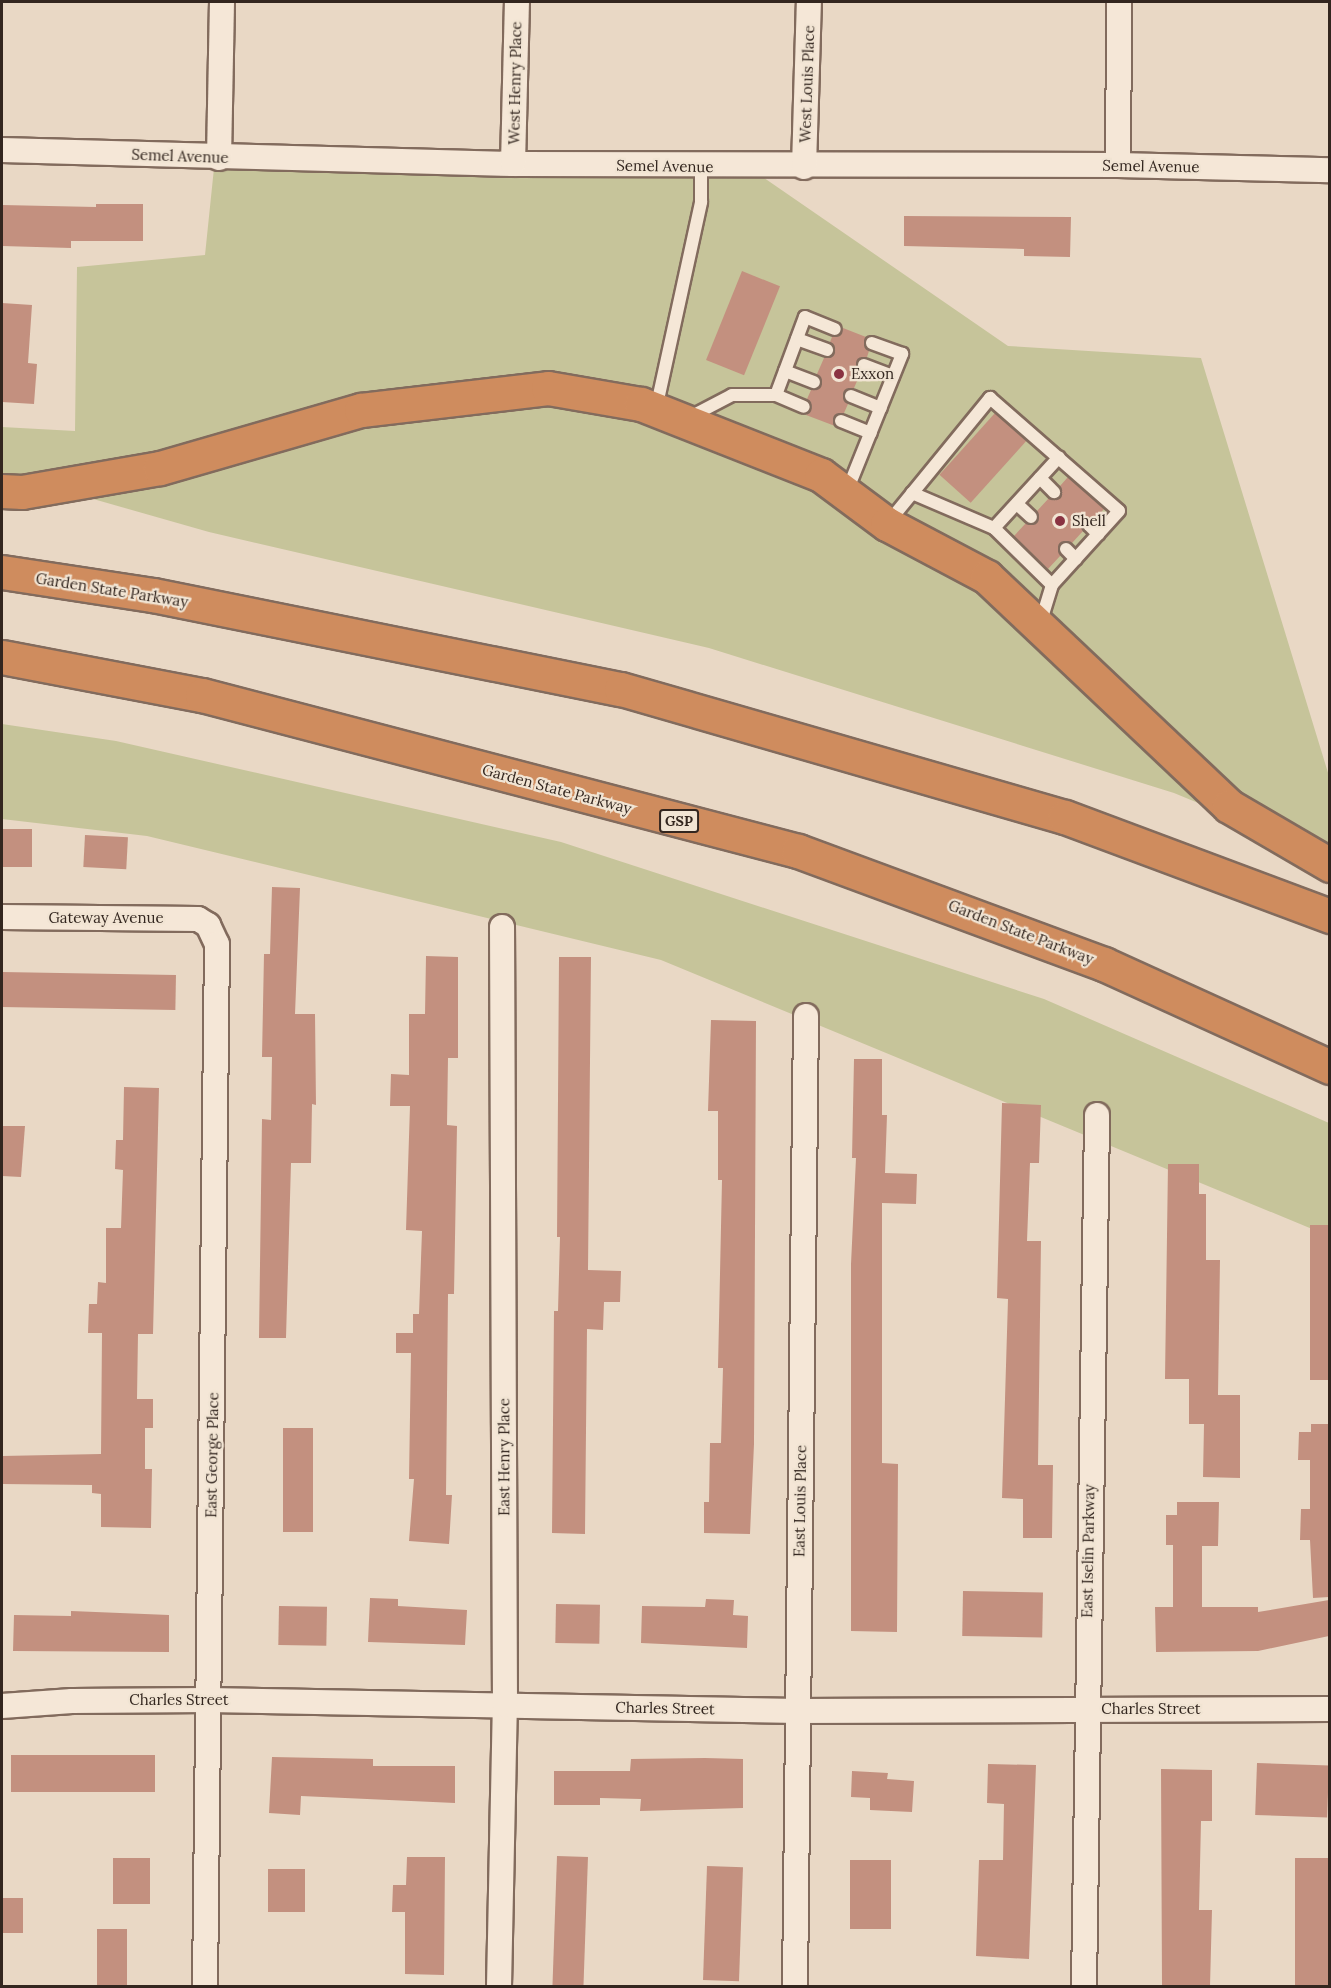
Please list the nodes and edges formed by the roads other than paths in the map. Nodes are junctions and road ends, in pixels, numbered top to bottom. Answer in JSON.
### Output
{"nodes":[{"id":1,"x":222,"y":2,"type":"edge"},
{"id":2,"x":517,"y":2,"type":"edge"},
{"id":3,"x":809,"y":2,"type":"edge"},
{"id":4,"x":1119,"y":2,"type":"edge"},
{"id":5,"x":2,"y":150,"type":"edge"},
{"id":6,"x":219,"y":158,"type":"junction"},
{"id":7,"x":513,"y":164,"type":"junction"},
{"id":8,"x":1118,"y":165,"type":"junction"},
{"id":9,"x":701,"y":166,"type":"junction"},
{"id":10,"x":804,"y":167,"type":"junction"},
{"id":11,"x":1329,"y":170,"type":"edge"},
{"id":12,"x":835,"y":329,"type":"dead end"},
{"id":13,"x":797,"y":339,"type":"junction"},
{"id":14,"x":872,"y":343,"type":"dead end"},
{"id":15,"x":827,"y":350,"type":"dead end"},
{"id":16,"x":864,"y":365,"type":"dead end"},
{"id":17,"x":785,"y":371,"type":"junction"},
{"id":18,"x":893,"y":376,"type":"junction"},
{"id":19,"x":814,"y":382,"type":"dead end"},
{"id":20,"x":776,"y":395,"type":"junction"},
{"id":21,"x":851,"y":396,"type":"dead end"},
{"id":22,"x":804,"y":406,"type":"dead end"},
{"id":23,"x":881,"y":408,"type":"junction"},
{"id":24,"x":670,"y":415,"type":"junction"},
{"id":25,"x":841,"y":421,"type":"dead end"},
{"id":26,"x":871,"y":433,"type":"junction"},
{"id":27,"x":1059,"y":457,"type":"junction"},
{"id":28,"x":1040,"y":478,"type":"junction"},
{"id":29,"x":2,"y":491,"type":"edge"},
{"id":30,"x":1054,"y":492,"type":"dead end"},
{"id":31,"x":912,"y":493,"type":"junction"},
{"id":32,"x":846,"y":494,"type":"junction"},
{"id":33,"x":1017,"y":504,"type":"junction"},
{"id":34,"x":1031,"y":517,"type":"dead end"},
{"id":35,"x":887,"y":524,"type":"junction"},
{"id":36,"x":994,"y":528,"type":"junction"},
{"id":37,"x":1066,"y":549,"type":"dead end"},
{"id":38,"x":1076,"y":559,"type":"junction"},
{"id":39,"x":2,"y":572,"type":"edge"},
{"id":40,"x":1052,"y":585,"type":"junction"},
{"id":41,"x":1039,"y":625,"type":"junction"},
{"id":42,"x":2,"y":657,"type":"edge"},
{"id":43,"x":1329,"y":865,"type":"edge"},
{"id":44,"x":1329,"y":916,"type":"edge"},
{"id":45,"x":2,"y":917,"type":"edge"},
{"id":46,"x":208,"y":925,"type":"joint"},
{"id":47,"x":502,"y":927,"type":"dead end"},
{"id":48,"x":806,"y":1016,"type":"dead end"},
{"id":49,"x":1329,"y":1067,"type":"edge"},
{"id":50,"x":1097,"y":1115,"type":"dead end"},
{"id":51,"x":209,"y":1700,"type":"junction"},
{"id":52,"x":505,"y":1705,"type":"junction"},
{"id":53,"x":2,"y":1706,"type":"edge"},
{"id":54,"x":1329,"y":1709,"type":"edge"},
{"id":55,"x":1085,"y":1710,"type":"junction"},
{"id":56,"x":798,"y":1711,"type":"junction"},
{"id":57,"x":205,"y":1986,"type":"edge"},
{"id":58,"x":499,"y":1986,"type":"edge"},
{"id":59,"x":795,"y":1986,"type":"edge"},
{"id":60,"x":1084,"y":1986,"type":"edge"}],
"edges":[{"from":1,"to":6,"type":"street"},
{"from":2,"to":7,"type":"street","name":"West Henry Place"},
{"from":3,"to":10,"type":"street","name":"West Louis Place"},
{"from":4,"to":8,"type":"street"},
{"from":5,"to":6,"type":"street","name":"Semel Avenue"},
{"from":6,"to":7,"type":"street","name":"Semel Avenue"},
{"from":7,"to":9,"type":"street","name":"Semel Avenue"},
{"from":8,"to":10,"type":"street","name":"Semel Avenue"},
{"from":8,"to":11,"type":"street","name":"Semel Avenue"},
{"from":9,"to":10,"type":"street","name":"Semel Avenue"},
{"from":9,"to":24,"type":"lane"},
{"from":12,"to":13,"type":"lane"},
{"from":13,"to":15,"type":"lane"},
{"from":13,"to":17,"type":"lane"},
{"from":14,"to":18,"type":"lane"},
{"from":16,"to":18,"type":"lane"},
{"from":17,"to":19,"type":"lane"},
{"from":17,"to":20,"type":"lane"},
{"from":18,"to":23,"type":"lane"},
{"from":20,"to":22,"type":"lane"},
{"from":20,"to":24,"type":"lane"},
{"from":21,"to":23,"type":"lane"},
{"from":23,"to":26,"type":"lane"},
{"from":24,"to":29,"type":"highway"},
{"from":24,"to":32,"type":"highway"},
{"from":25,"to":26,"type":"lane"},
{"from":26,"to":32,"type":"lane"},
{"from":27,"to":28,"type":"lane"},
{"from":27,"to":31,"type":"lane"},
{"from":27,"to":38,"type":"lane"},
{"from":28,"to":30,"type":"lane"},
{"from":28,"to":33,"type":"lane"},
{"from":31,"to":35,"type":"lane"},
{"from":31,"to":36,"type":"lane"},
{"from":32,"to":35,"type":"highway"},
{"from":33,"to":34,"type":"lane"},
{"from":33,"to":36,"type":"lane"},
{"from":35,"to":41,"type":"highway"},
{"from":36,"to":40,"type":"lane"},
{"from":37,"to":38,"type":"lane"},
{"from":38,"to":40,"type":"lane"},
{"from":39,"to":44,"type":"highway","name":"Garden State Parkway"},
{"from":40,"to":41,"type":"lane"},
{"from":41,"to":43,"type":"highway"},
{"from":42,"to":49,"type":"highway","name":"Garden State Parkway","number":"GSP"},
{"from":45,"to":46,"type":"street","name":"Gateway Avenue"},
{"from":46,"to":51,"type":"street","name":"East George Place"},
{"from":47,"to":52,"type":"street","name":"East Henry Place"},
{"from":48,"to":56,"type":"street","name":"East Louis Place"},
{"from":50,"to":55,"type":"street","name":"East Iselin Parkway"},
{"from":51,"to":52,"type":"street","name":"Charles Street"},
{"from":51,"to":53,"type":"street","name":"Charles Street"},
{"from":51,"to":57,"type":"street","name":"East George Place"},
{"from":52,"to":56,"type":"street","name":"Charles Street"},
{"from":52,"to":58,"type":"street","name":"East Henry Place"},
{"from":54,"to":55,"type":"street","name":"Charles Street"},
{"from":55,"to":56,"type":"street","name":"Charles Street"},
{"from":55,"to":60,"type":"street","name":"East Iselin Parkway"},
{"from":56,"to":59,"type":"street","name":"East Louis Place"}]}
